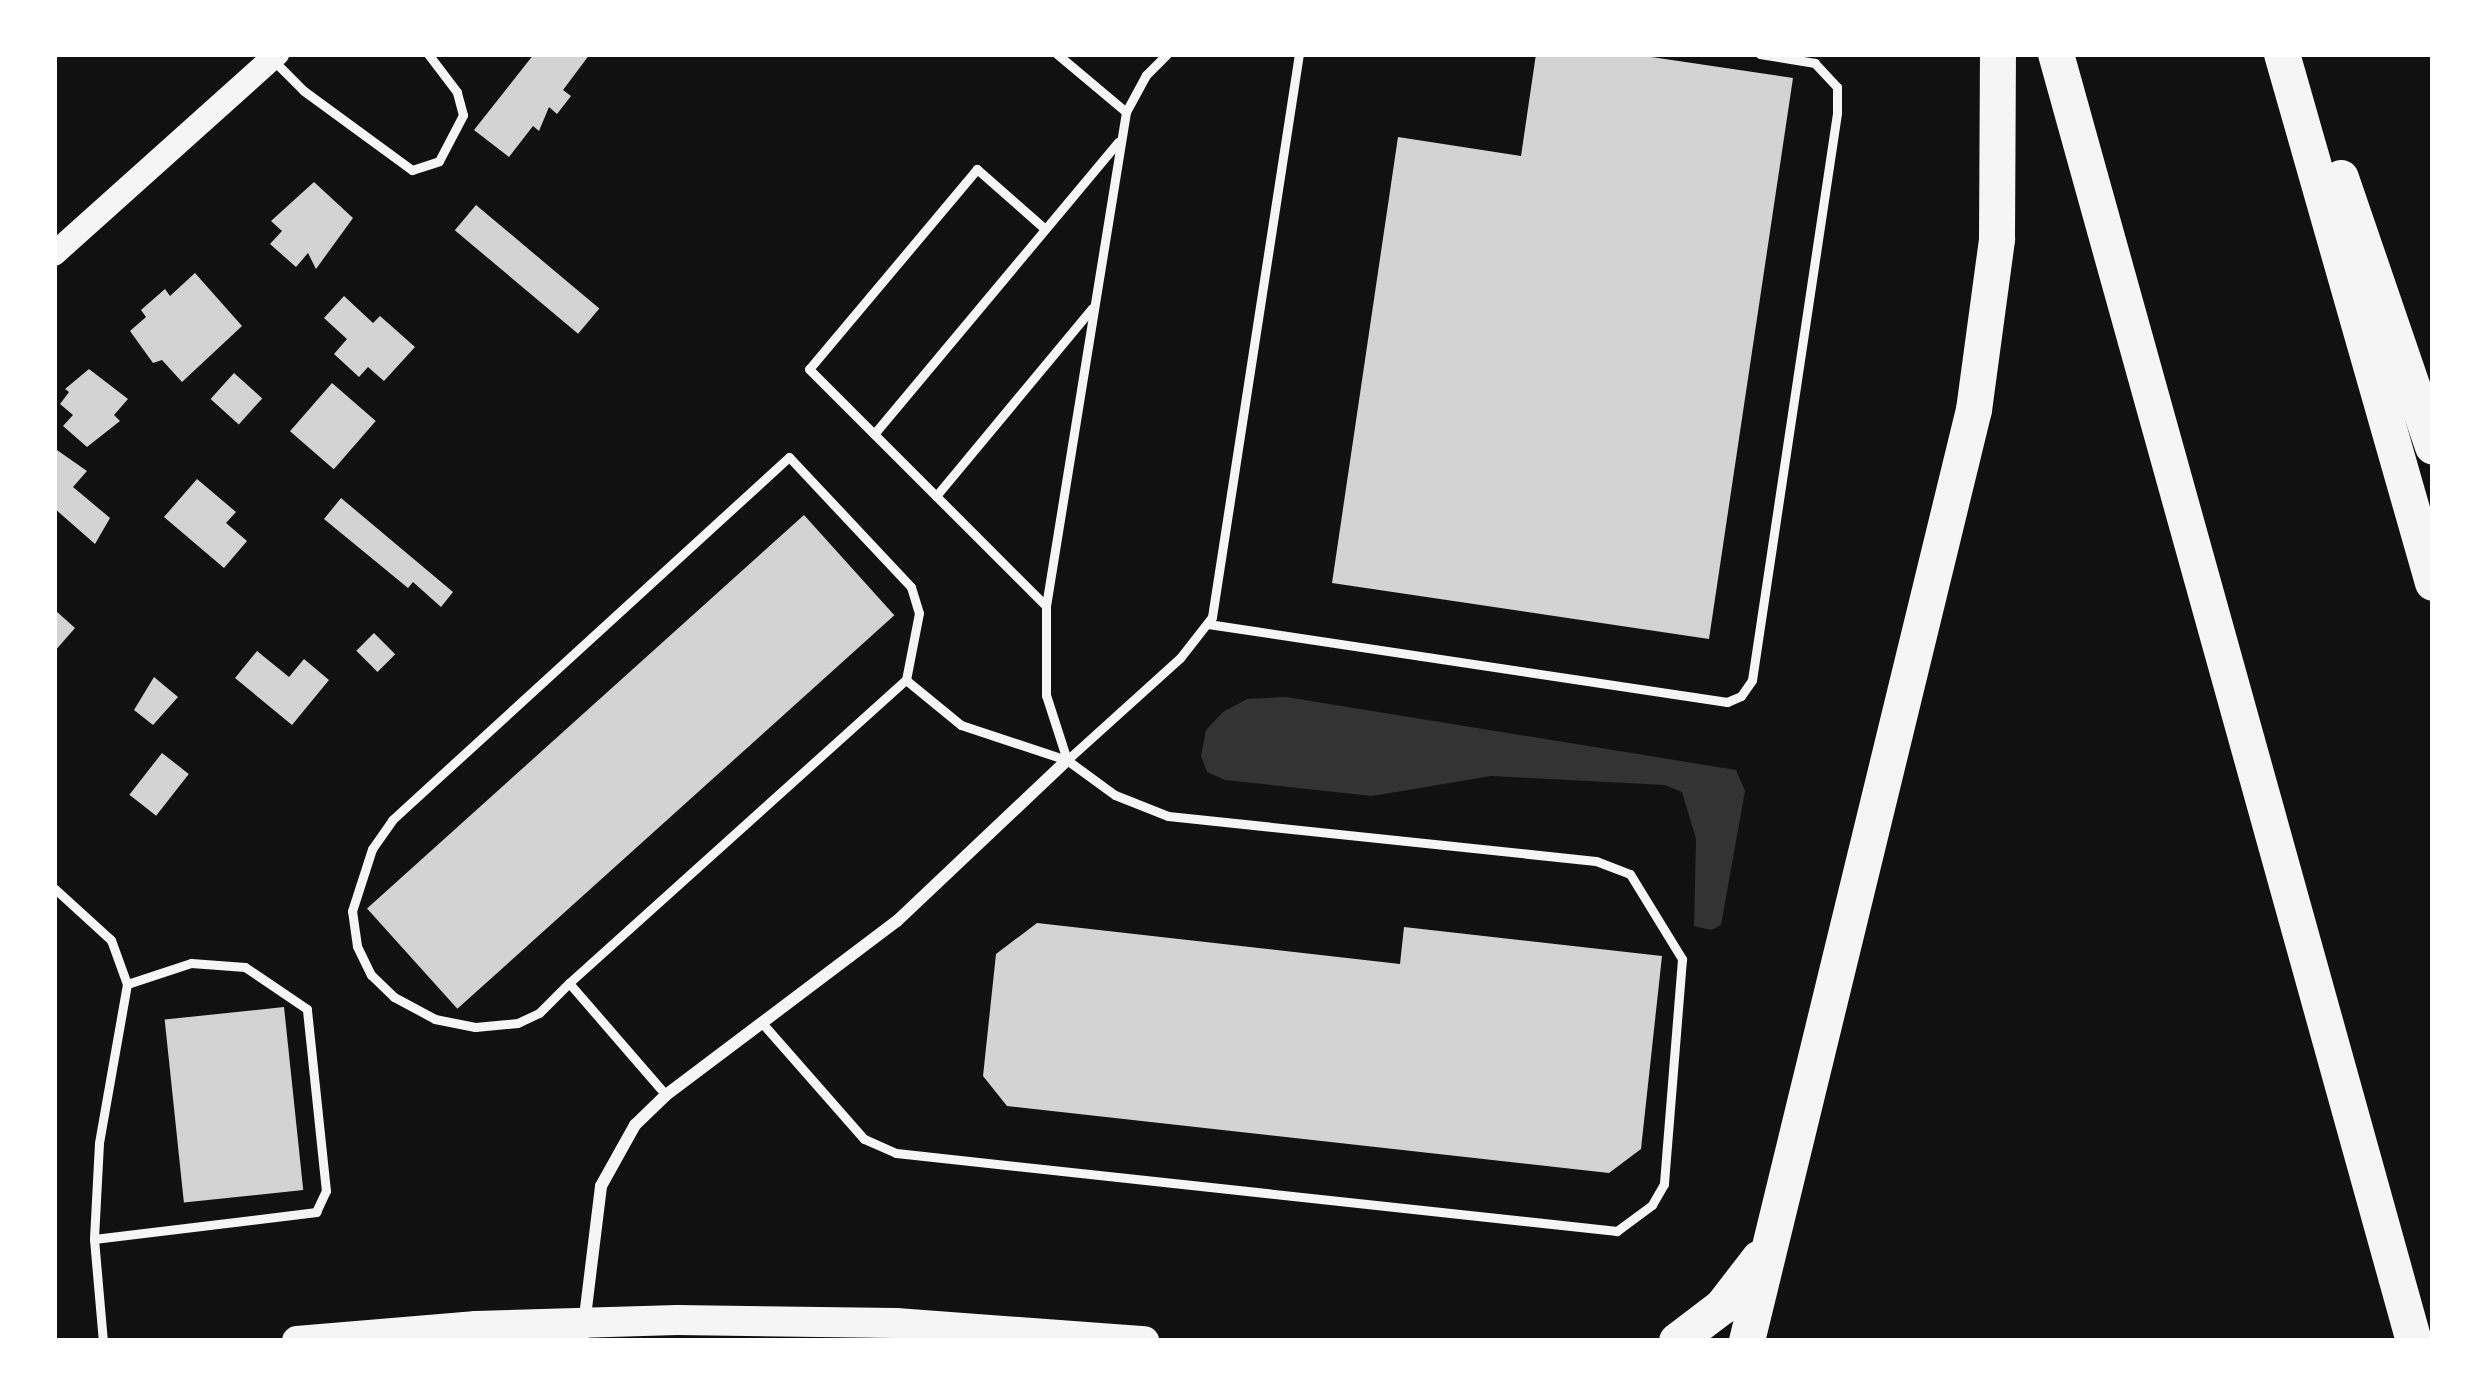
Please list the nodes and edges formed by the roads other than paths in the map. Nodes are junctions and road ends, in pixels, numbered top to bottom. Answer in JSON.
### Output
{"nodes":[{"id":1,"x":428,"y":54,"type":"edge"},
{"id":2,"x":1057,"y":54,"type":"edge"},
{"id":3,"x":1167,"y":54,"type":"edge"},
{"id":4,"x":1299,"y":54,"type":"edge"},
{"id":5,"x":1760,"y":54,"type":"edge"},
{"id":6,"x":1998,"y":54,"type":"edge"},
{"id":7,"x":2056,"y":54,"type":"edge"},
{"id":8,"x":2282,"y":54,"type":"edge"},
{"id":9,"x":2300,"y":54,"type":"edge"},
{"id":10,"x":274,"y":57,"type":"edge"},
{"id":11,"x":1126,"y":112,"type":"junction"},
{"id":12,"x":1122,"y":138,"type":"junction"},
{"id":13,"x":1046,"y":230,"type":"junction"},
{"id":14,"x":54,"y":254,"type":"edge"},
{"id":15,"x":1095,"y":304,"type":"junction"},
{"id":16,"x":874,"y":434,"type":"junction"},
{"id":17,"x":2433,"y":447,"type":"edge"},
{"id":18,"x":936,"y":496,"type":"junction"},
{"id":19,"x":2433,"y":583,"type":"edge"},
{"id":20,"x":1046,"y":606,"type":"junction"},
{"id":21,"x":1208,"y":624,"type":"junction"},
{"id":22,"x":906,"y":680,"type":"junction"},
{"id":23,"x":1067,"y":760,"type":"junction"},
{"id":24,"x":54,"y":888,"type":"edge"},
{"id":25,"x":569,"y":983,"type":"junction"},
{"id":26,"x":127,"y":984,"type":"junction"},
{"id":27,"x":762,"y":1023,"type":"junction"},
{"id":28,"x":667,"y":1095,"type":"junction"},
{"id":29,"x":1775,"y":1229,"type":"junction"},
{"id":30,"x":94,"y":1239,"type":"junction"},
{"id":31,"x":584,"y":1331,"type":"edge"},
{"id":32,"x":103,"y":1341,"type":"edge"},
{"id":33,"x":297,"y":1341,"type":"edge"},
{"id":34,"x":1144,"y":1341,"type":"edge"},
{"id":35,"x":1677,"y":1341,"type":"edge"},
{"id":36,"x":1747,"y":1341,"type":"edge"},
{"id":37,"x":2414,"y":1341,"type":"edge"}],
"edges":[{"from":1,"to":10,"type":"lane"},
{"from":2,"to":11,"type":"lane"},
{"from":3,"to":11,"type":"lane"},
{"from":4,"to":21,"type":"lane"},
{"from":5,"to":21,"type":"lane"},
{"from":6,"to":29,"type":"highway"},
{"from":7,"to":37,"type":"highway"},
{"from":8,"to":19,"type":"highway"},
{"from":9,"to":17,"type":"highway"},
{"from":10,"to":14,"type":"main road"},
{"from":11,"to":12,"type":"lane"},
{"from":12,"to":13,"type":"lane"},
{"from":12,"to":15,"type":"lane"},
{"from":13,"to":16,"type":"lane"},
{"from":13,"to":16,"type":"lane"},
{"from":15,"to":18,"type":"lane"},
{"from":15,"to":20,"type":"lane"},
{"from":16,"to":18,"type":"lane"},
{"from":18,"to":20,"type":"lane"},
{"from":20,"to":23,"type":"lane"},
{"from":21,"to":23,"type":"lane"},
{"from":22,"to":23,"type":"lane"},
{"from":22,"to":25,"type":"lane"},
{"from":22,"to":25,"type":"lane"},
{"from":23,"to":27,"type":"street"},
{"from":23,"to":27,"type":"lane"},
{"from":24,"to":26,"type":"lane"},
{"from":25,"to":28,"type":"lane"},
{"from":26,"to":30,"type":"lane"},
{"from":26,"to":30,"type":"lane"},
{"from":27,"to":28,"type":"street"},
{"from":28,"to":31,"type":"street"},
{"from":29,"to":35,"type":"highway"},
{"from":29,"to":36,"type":"highway"},
{"from":30,"to":32,"type":"lane"},
{"from":31,"to":33,"type":"main road"},
{"from":31,"to":34,"type":"main road"}]}
